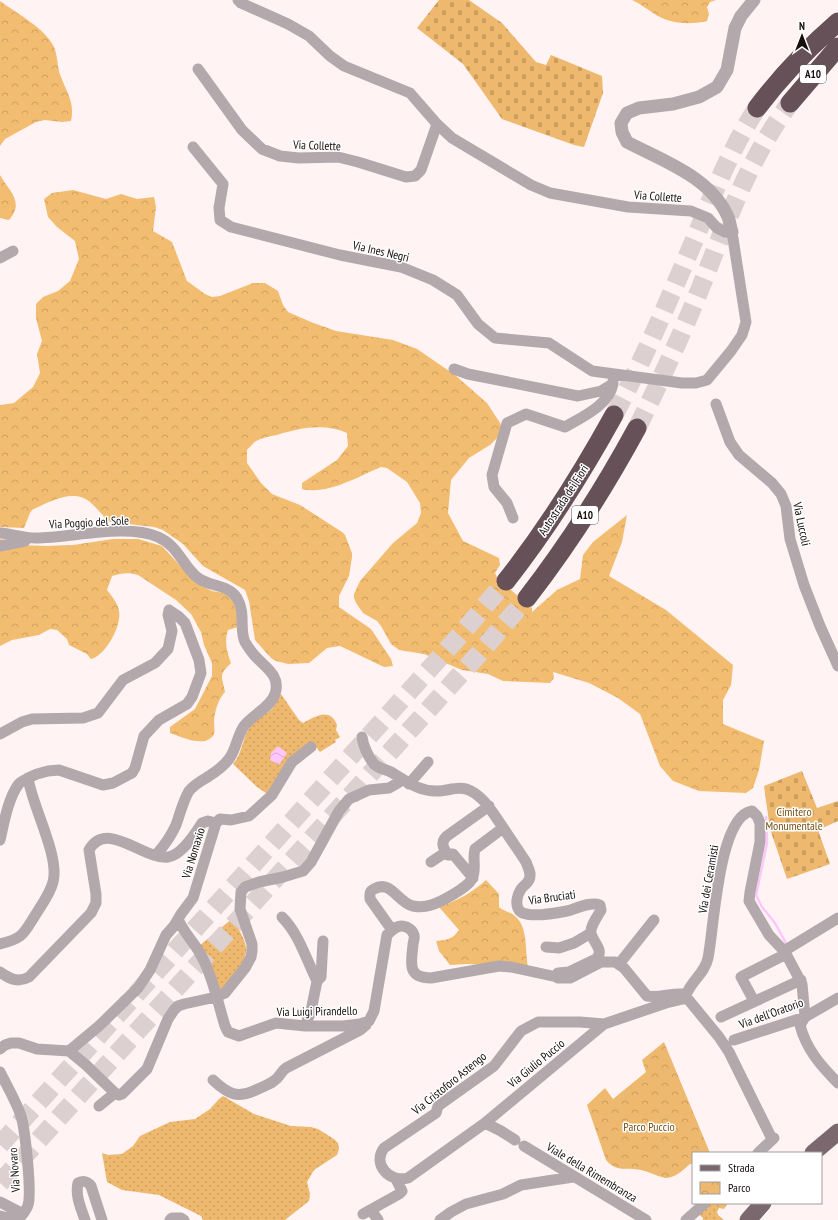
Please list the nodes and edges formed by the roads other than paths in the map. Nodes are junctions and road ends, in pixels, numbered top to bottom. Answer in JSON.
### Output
{"nodes":[{"id":1,"x":238,"y":0,"type":"edge"},
{"id":2,"x":754,"y":0,"type":"edge"},
{"id":3,"x":838,"y":22,"type":"edge"},
{"id":4,"x":838,"y":47,"type":"edge"},
{"id":5,"x":198,"y":69,"type":"dead end"},
{"id":6,"x":790,"y":103,"type":"tunnel mouth"},
{"id":7,"x":757,"y":108,"type":"tunnel mouth"},
{"id":8,"x":437,"y":124,"type":"junction"},
{"id":9,"x":193,"y":147,"type":"dead end"},
{"id":10,"x":732,"y":232,"type":"junction"},
{"id":11,"x":13,"y":251,"type":"dead end"},
{"id":12,"x":0,"y":258,"type":"edge"},
{"id":13,"x":454,"y":369,"type":"dead end"},
{"id":14,"x":613,"y":379,"type":"junction"},
{"id":15,"x":716,"y":404,"type":"dead end"},
{"id":16,"x":614,"y":415,"type":"tunnel mouth"},
{"id":17,"x":637,"y":428,"type":"tunnel mouth"},
{"id":18,"x":513,"y":518,"type":"dead end"},
{"id":19,"x":0,"y":533,"type":"edge"},
{"id":20,"x":38,"y":538,"type":"junction"},
{"id":21,"x":0,"y":546,"type":"edge"},
{"id":22,"x":506,"y":581,"type":"tunnel mouth"},
{"id":23,"x":527,"y":598,"type":"tunnel mouth"},
{"id":24,"x":838,"y":666,"type":"edge"},
{"id":25,"x":275,"y":695,"type":"joint"},
{"id":26,"x":0,"y":734,"type":"edge"},
{"id":27,"x":362,"y":737,"type":"dead end"},
{"id":28,"x":311,"y":747,"type":"dead end"},
{"id":29,"x":428,"y":762,"type":"dead end"},
{"id":30,"x":28,"y":778,"type":"junction"},
{"id":31,"x":406,"y":782,"type":"junction"},
{"id":32,"x":489,"y":806,"type":"junction"},
{"id":33,"x":216,"y":823,"type":"junction"},
{"id":34,"x":503,"y":828,"type":"junction"},
{"id":35,"x":0,"y":840,"type":"edge"},
{"id":36,"x":446,"y":852,"type":"junction"},
{"id":37,"x":156,"y":855,"type":"junction"},
{"id":38,"x":431,"y":862,"type":"dead end"},
{"id":39,"x":473,"y":878,"type":"junction"},
{"id":40,"x":282,"y":917,"type":"dead end"},
{"id":41,"x":838,"y":918,"type":"edge"},
{"id":42,"x":178,"y":919,"type":"junction"},
{"id":43,"x":654,"y":920,"type":"dead end"},
{"id":44,"x":838,"y":924,"type":"edge"},
{"id":45,"x":392,"y":930,"type":"junction"},
{"id":46,"x":591,"y":933,"type":"junction"},
{"id":47,"x":323,"y":941,"type":"dead end"},
{"id":48,"x":0,"y":944,"type":"edge"},
{"id":49,"x":546,"y":947,"type":"dead end"},
{"id":50,"x":786,"y":953,"type":"junction"},
{"id":51,"x":619,"y":964,"type":"junction"},
{"id":52,"x":0,"y":972,"type":"edge"},
{"id":53,"x":557,"y":977,"type":"junction"},
{"id":54,"x":317,"y":980,"type":"junction"},
{"id":55,"x":801,"y":980,"type":"junction"},
{"id":56,"x":687,"y":996,"type":"junction"},
{"id":57,"x":216,"y":997,"type":"junction"},
{"id":58,"x":838,"y":998,"type":"edge"},
{"id":59,"x":754,"y":1001,"type":"junction"},
{"id":60,"x":721,"y":1017,"type":"dead end"},
{"id":61,"x":804,"y":1017,"type":"junction"},
{"id":62,"x":369,"y":1021,"type":"junction"},
{"id":63,"x":604,"y":1024,"type":"junction"},
{"id":64,"x":305,"y":1026,"type":"junction"},
{"id":65,"x":734,"y":1040,"type":"dead end"},
{"id":66,"x":0,"y":1049,"type":"edge"},
{"id":67,"x":69,"y":1051,"type":"junction"},
{"id":68,"x":0,"y":1072,"type":"edge"},
{"id":69,"x":213,"y":1080,"type":"dead end"},
{"id":70,"x":837,"y":1082,"type":"edge"},
{"id":71,"x":115,"y":1093,"type":"junction"},
{"id":72,"x":99,"y":1106,"type":"dead end"},
{"id":73,"x":485,"y":1123,"type":"junction"},
{"id":74,"x":838,"y":1132,"type":"edge"},
{"id":75,"x":759,"y":1152,"type":"edge"},
{"id":76,"x":813,"y":1152,"type":"edge"},
{"id":77,"x":573,"y":1177,"type":"junction"},
{"id":78,"x":396,"y":1179,"type":"junction"},
{"id":79,"x":0,"y":1202,"type":"edge"},
{"id":80,"x":704,"y":1204,"type":"edge"},
{"id":81,"x":761,"y":1204,"type":"edge"},
{"id":82,"x":0,"y":1216,"type":"edge"},
{"id":83,"x":19,"y":1218,"type":"edge"},
{"id":84,"x":84,"y":1220,"type":"edge"},
{"id":85,"x":102,"y":1220,"type":"edge"},
{"id":86,"x":170,"y":1220,"type":"edge"},
{"id":87,"x":184,"y":1220,"type":"edge"},
{"id":88,"x":378,"y":1220,"type":"edge"},
{"id":89,"x":440,"y":1220,"type":"edge"},
{"id":90,"x":646,"y":1220,"type":"edge"},
{"id":91,"x":686,"y":1220,"type":"edge"},
{"id":92,"x":748,"y":1220,"type":"edge"}],
"edges":[{"from":1,"to":8,"type":"street","name":"Via Collette"},
{"from":2,"to":10,"type":"street"},
{"from":3,"to":7,"type":"highway","number":"A10"},
{"from":4,"to":6,"type":"highway","number":"A10"},
{"from":5,"to":8,"type":"street","name":"Via Collette"},
{"from":8,"to":10,"type":"street","name":"Via Collette"},
{"from":9,"to":14,"type":"street","name":"Via Ines Negri"},
{"from":10,"to":14,"type":"street","name":"Via Ines Negri"},
{"from":11,"to":12,"type":"street"},
{"from":13,"to":14,"type":"street"},
{"from":14,"to":18,"type":"street"},
{"from":15,"to":24,"type":"street","name":"Via Luccoli"},
{"from":16,"to":22,"type":"highway","name":"Autostrada dei Fiori","number":"A10"},
{"from":17,"to":23,"type":"highway","number":"A10"},
{"from":19,"to":20,"type":"street","name":"Via Poggio del Sole"},
{"from":20,"to":21,"type":"street"},
{"from":20,"to":25,"type":"street","name":"Via Poggio del Sole"},
{"from":25,"to":37,"type":"street","name":"Via Nomaxio"},
{"from":26,"to":30,"type":"street"},
{"from":27,"to":31,"type":"street","name":"Via Bruciati"},
{"from":28,"to":33,"type":"street"},
{"from":29,"to":31,"type":"street"},
{"from":30,"to":35,"type":"street"},
{"from":30,"to":48,"type":"street"},
{"from":31,"to":32,"type":"street","name":"Via Bruciati"},
{"from":31,"to":57,"type":"street"},
{"from":32,"to":34,"type":"street","name":"Via Bruciati"},
{"from":32,"to":36,"type":"street"},
{"from":33,"to":37,"type":"street","name":"Via Nomaxio"},
{"from":33,"to":42,"type":"street","name":"Via Nomaxio"},
{"from":34,"to":39,"type":"street"},
{"from":34,"to":46,"type":"street","name":"Via Bruciati"},
{"from":36,"to":38,"type":"street"},
{"from":36,"to":39,"type":"street"},
{"from":37,"to":52,"type":"street"},
{"from":39,"to":45,"type":"street"},
{"from":40,"to":54,"type":"street"},
{"from":41,"to":50,"type":"street"},
{"from":42,"to":57,"type":"street","name":"Via Luigi Pirandello"},
{"from":42,"to":67,"type":"street","name":"Via Nomaxio"},
{"from":43,"to":51,"type":"street"},
{"from":44,"to":50,"type":"street"},
{"from":45,"to":53,"type":"street"},
{"from":45,"to":62,"type":"street","name":"Via Luigi Pirandello"},
{"from":46,"to":49,"type":"street"},
{"from":46,"to":53,"type":"street"},
{"from":47,"to":54,"type":"street"},
{"from":50,"to":55,"type":"street","name":"Via dei Ceramisti"},
{"from":50,"to":56,"type":"street","name":"Via dei Ceramisti"},
{"from":50,"to":59,"type":"street"},
{"from":51,"to":53,"type":"street"},
{"from":51,"to":56,"type":"street"},
{"from":54,"to":64,"type":"street"},
{"from":55,"to":59,"type":"street"},
{"from":55,"to":61,"type":"street","name":"Via dei Ceramisti"},
{"from":56,"to":63,"type":"street","name":"Via Cristoforo Astengo"},
{"from":56,"to":75,"type":"street"},
{"from":57,"to":64,"type":"street","name":"Via Luigi Pirandello"},
{"from":57,"to":71,"type":"street"},
{"from":58,"to":61,"type":"street","name":"Via dell'Oratorio"},
{"from":59,"to":60,"type":"street"},
{"from":61,"to":65,"type":"street","name":"Via dell'Oratorio"},
{"from":61,"to":70,"type":"street","name":"Via dei Ceramisti"},
{"from":62,"to":64,"type":"street","name":"Via Luigi Pirandello"},
{"from":62,"to":69,"type":"street"},
{"from":63,"to":73,"type":"street","name":"Via Giulio Puccio"},
{"from":63,"to":78,"type":"street","name":"Via Cristoforo Astengo"},
{"from":66,"to":67,"type":"street"},
{"from":67,"to":71,"type":"street"},
{"from":68,"to":83,"type":"street","name":"Via Novaro"},
{"from":71,"to":72,"type":"street"},
{"from":73,"to":77,"type":"street","name":"Viale della Rimembranza"},
{"from":73,"to":78,"type":"street"},
{"from":74,"to":76,"type":"main road"},
{"from":77,"to":89,"type":"street"},
{"from":77,"to":90,"type":"street","name":"Viale della Rimembranza"},
{"from":78,"to":88,"type":"street"},
{"from":79,"to":83,"type":"street"},
{"from":80,"to":91,"type":"street"},
{"from":81,"to":92,"type":"main road"},
{"from":82,"to":83,"type":"street"},
{"from":84,"to":85,"type":"street"},
{"from":86,"to":87,"type":"street"}]}
